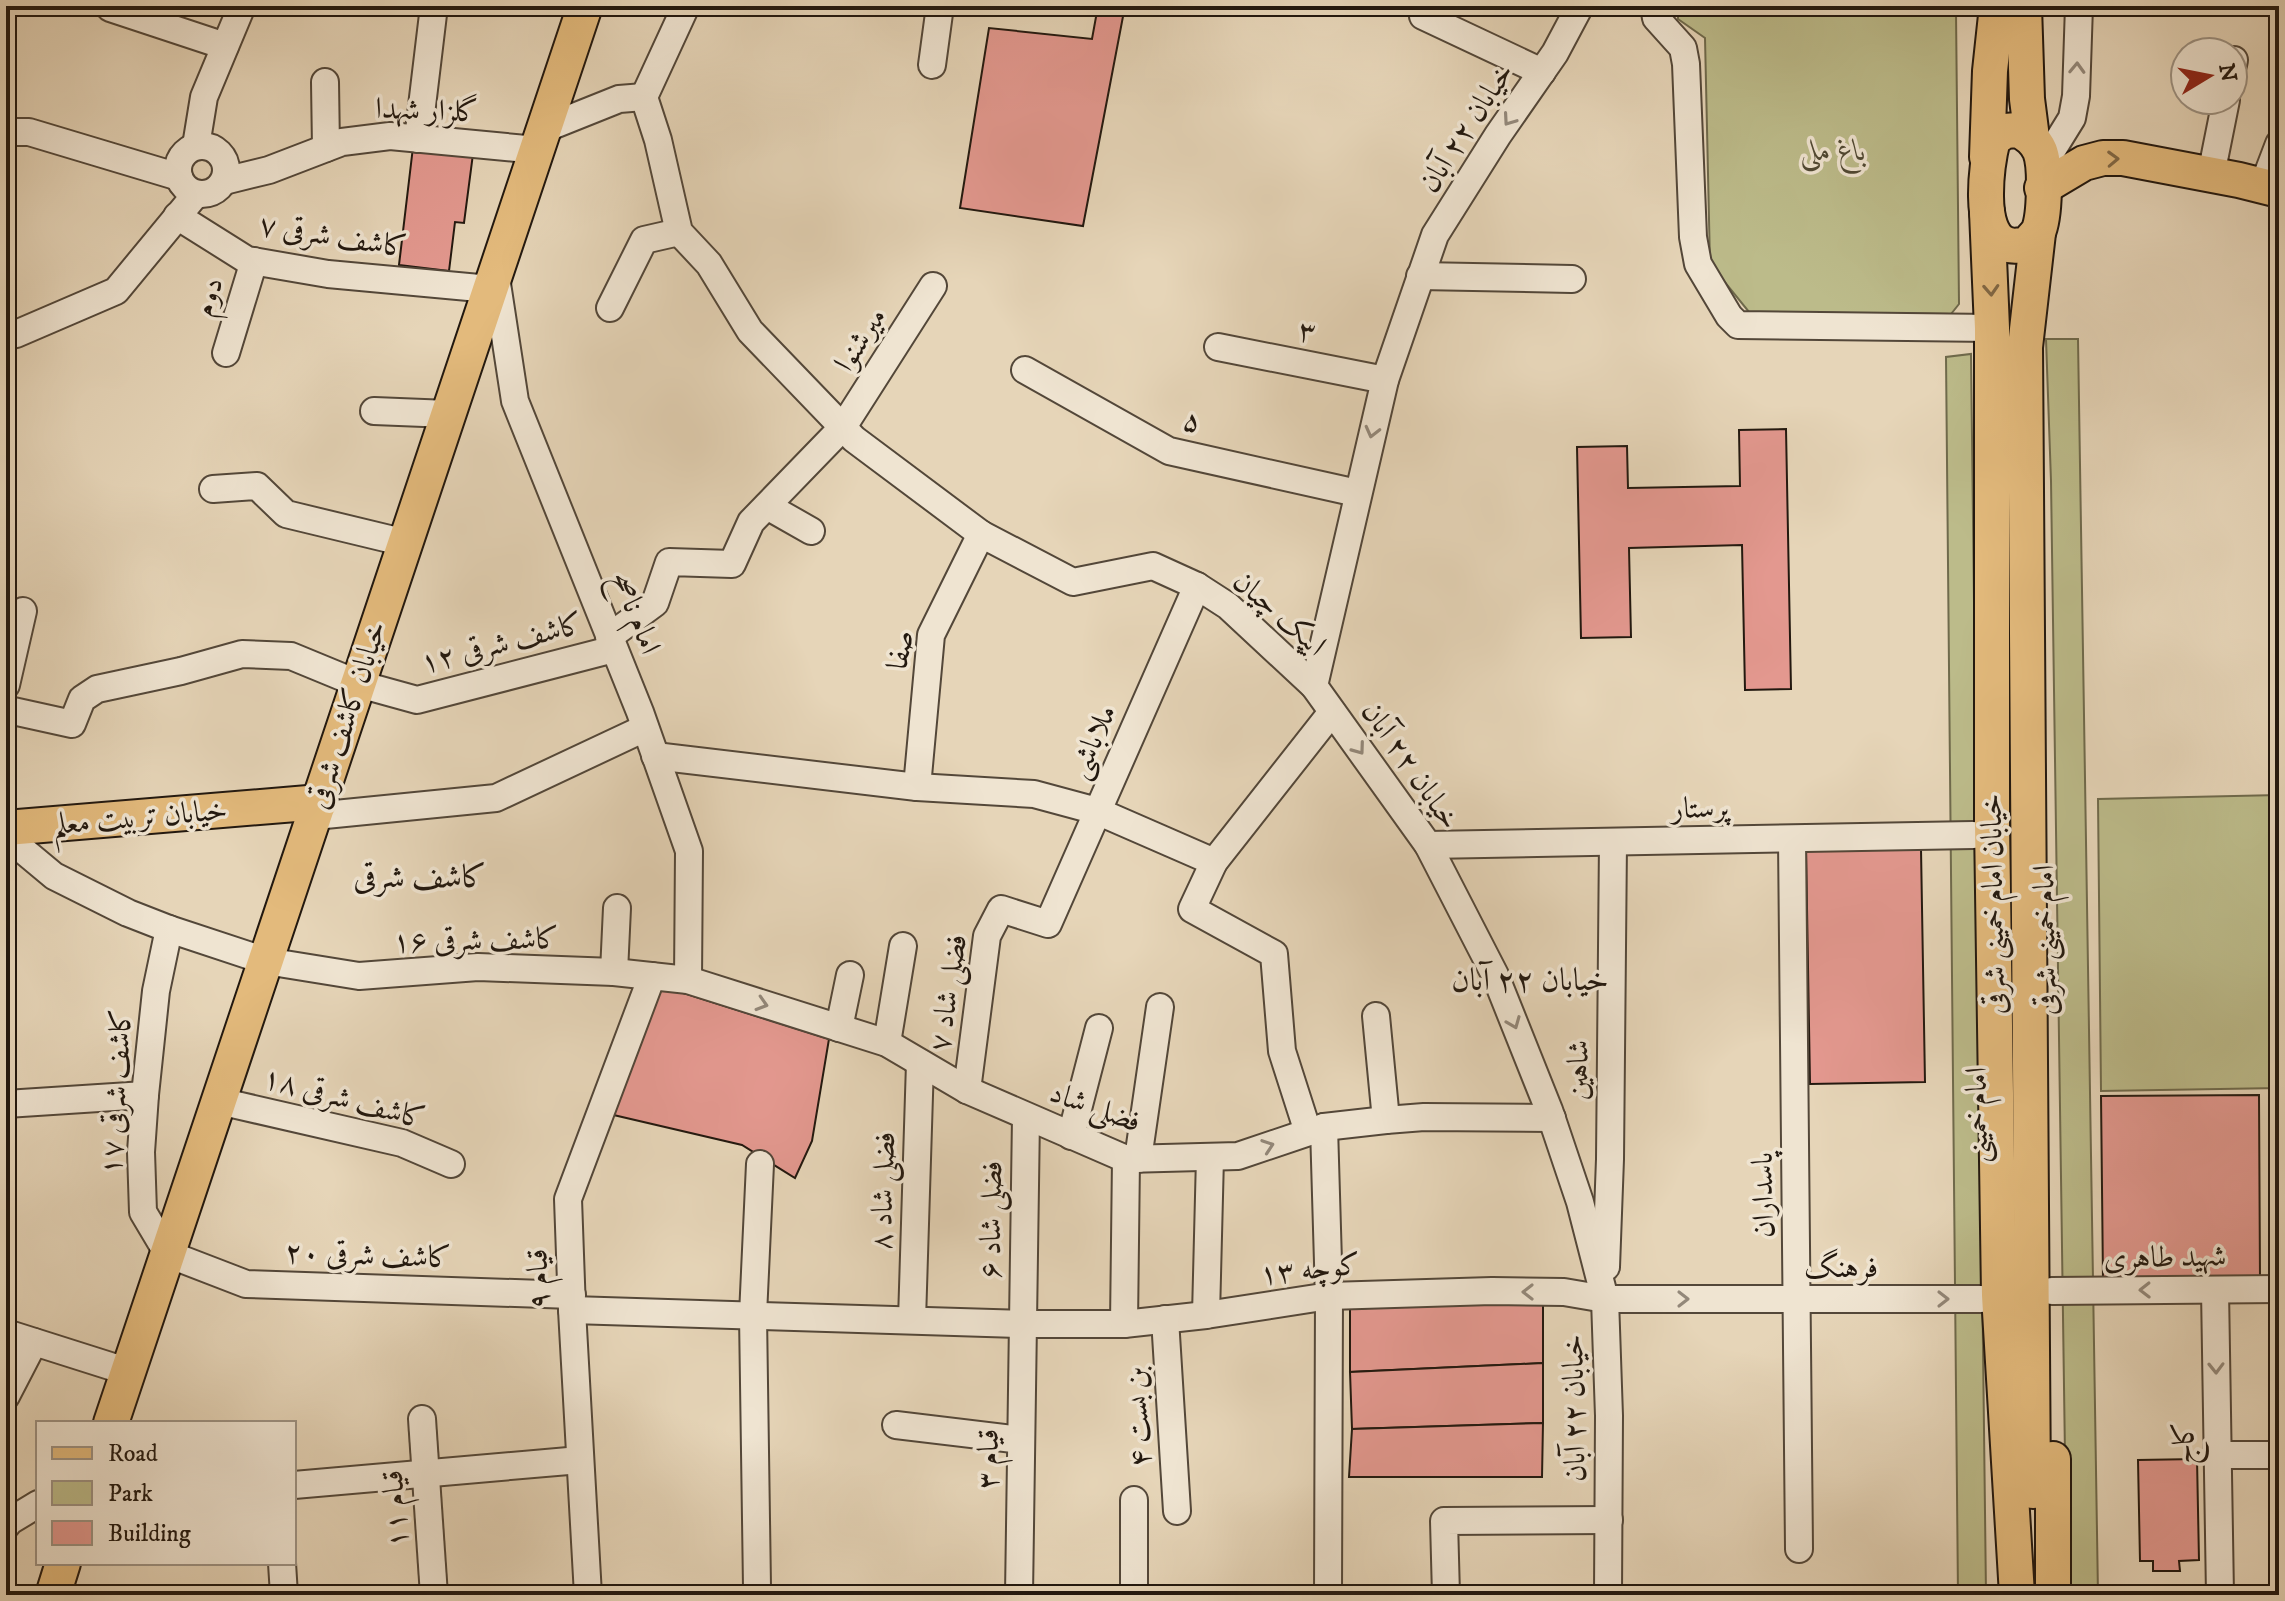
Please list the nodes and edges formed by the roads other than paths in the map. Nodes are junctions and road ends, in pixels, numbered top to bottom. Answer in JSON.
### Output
{"nodes":[{"id":1,"x":110,"y":6,"type":"edge"},
{"id":2,"x":242,"y":6,"type":"edge"},
{"id":3,"x":434,"y":6,"type":"edge"},
{"id":4,"x":585,"y":6,"type":"edge"},
{"id":5,"x":686,"y":6,"type":"edge"},
{"id":6,"x":940,"y":6,"type":"edge"},
{"id":7,"x":1580,"y":6,"type":"edge"},
{"id":8,"x":1654,"y":6,"type":"edge"},
{"id":9,"x":1997,"y":6,"type":"edge"},
{"id":10,"x":2024,"y":6,"type":"edge"},
{"id":11,"x":2079,"y":6,"type":"edge"},
{"id":12,"x":1423,"y":16,"type":"dead end"},
{"id":13,"x":225,"y":46,"type":"junction"},
{"id":14,"x":932,"y":65,"type":"dead end"},
{"id":15,"x":1542,"y":72,"type":"junction"},
{"id":16,"x":325,"y":82,"type":"dead end"},
{"id":17,"x":644,"y":97,"type":"junction"},
{"id":18,"x":2223,"y":116,"type":"edge"},
{"id":19,"x":6,"y":132,"type":"edge"},
{"id":20,"x":418,"y":139,"type":"junction"},
{"id":21,"x":541,"y":140,"type":"junction"},
{"id":22,"x":2279,"y":144,"type":"edge"},
{"id":23,"x":196,"y":146,"type":"junction"},
{"id":24,"x":326,"y":148,"type":"junction"},
{"id":25,"x":1987,"y":162,"type":"junction"},
{"id":26,"x":2039,"y":164,"type":"junction"},
{"id":27,"x":2211,"y":175,"type":"junction"},
{"id":28,"x":224,"y":181,"type":"junction"},
{"id":29,"x":187,"y":185,"type":"junction"},
{"id":30,"x":2271,"y":188,"type":"edge"},
{"id":31,"x":1987,"y":212,"type":"junction"},
{"id":32,"x":177,"y":216,"type":"junction"},
{"id":33,"x":679,"y":232,"type":"junction"},
{"id":34,"x":2038,"y":233,"type":"junction"},
{"id":35,"x":254,"y":261,"type":"junction"},
{"id":36,"x":1420,"y":276,"type":"junction"},
{"id":37,"x":1572,"y":279,"type":"dead end"},
{"id":38,"x":493,"y":281,"type":"junction"},
{"id":39,"x":933,"y":286,"type":"dead end"},
{"id":40,"x":2032,"y":286,"type":"junction"},
{"id":41,"x":610,"y":308,"type":"dead end"},
{"id":42,"x":6,"y":336,"type":"edge"},
{"id":43,"x":1992,"y":337,"type":"junction"},
{"id":44,"x":1218,"y":347,"type":"dead end"},
{"id":45,"x":226,"y":353,"type":"dead end"},
{"id":46,"x":1025,"y":370,"type":"dead end"},
{"id":47,"x":1385,"y":380,"type":"junction"},
{"id":48,"x":374,"y":411,"type":"dead end"},
{"id":49,"x":449,"y":414,"type":"junction"},
{"id":50,"x":843,"y":427,"type":"junction"},
{"id":51,"x":213,"y":489,"type":"dead end"},
{"id":52,"x":1357,"y":493,"type":"junction"},
{"id":53,"x":767,"y":506,"type":"junction"},
{"id":54,"x":811,"y":531,"type":"dead end"},
{"id":55,"x":981,"y":534,"type":"junction"},
{"id":56,"x":406,"y":543,"type":"junction"},
{"id":57,"x":1197,"y":586,"type":"junction"},
{"id":58,"x":23,"y":611,"type":"dead end"},
{"id":59,"x":612,"y":643,"type":"junction"},
{"id":60,"x":359,"y":684,"type":"junction"},
{"id":61,"x":6,"y":685,"type":"edge"},
{"id":62,"x":1314,"y":686,"type":"junction"},
{"id":63,"x":1332,"y":712,"type":"junction"},
{"id":64,"x":6,"y":714,"type":"edge"},
{"id":65,"x":645,"y":728,"type":"junction"},
{"id":66,"x":655,"y":756,"type":"junction"},
{"id":67,"x":917,"y":787,"type":"junction"},
{"id":68,"x":1097,"y":811,"type":"junction"},
{"id":69,"x":314,"y":818,"type":"junction"},
{"id":70,"x":6,"y":828,"type":"edge"},
{"id":71,"x":1973,"y":835,"type":"junction"},
{"id":72,"x":6,"y":836,"type":"edge"},
{"id":73,"x":1792,"y":839,"type":"junction"},
{"id":74,"x":1613,"y":842,"type":"junction"},
{"id":75,"x":1428,"y":845,"type":"junction"},
{"id":76,"x":1214,"y":862,"type":"junction"},
{"id":77,"x":617,"y":908,"type":"dead end"},
{"id":78,"x":1048,"y":924,"type":"joint"},
{"id":79,"x":169,"y":929,"type":"junction"},
{"id":80,"x":903,"y":946,"type":"dead end"},
{"id":81,"x":266,"y":961,"type":"junction"},
{"id":82,"x":614,"y":972,"type":"junction"},
{"id":83,"x":850,"y":975,"type":"dead end"},
{"id":84,"x":652,"y":976,"type":"junction"},
{"id":85,"x":688,"y":980,"type":"junction"},
{"id":86,"x":1160,"y":1007,"type":"dead end"},
{"id":87,"x":1376,"y":1016,"type":"dead end"},
{"id":88,"x":839,"y":1028,"type":"junction"},
{"id":89,"x":1099,"y":1028,"type":"dead end"},
{"id":90,"x":887,"y":1043,"type":"junction"},
{"id":91,"x":920,"y":1063,"type":"junction"},
{"id":92,"x":967,"y":1090,"type":"junction"},
{"id":93,"x":145,"y":1095,"type":"junction"},
{"id":94,"x":219,"y":1101,"type":"junction"},
{"id":95,"x":6,"y":1104,"type":"edge"},
{"id":96,"x":1026,"y":1117,"type":"junction"},
{"id":97,"x":1552,"y":1118,"type":"junction"},
{"id":98,"x":1386,"y":1120,"type":"junction"},
{"id":99,"x":1316,"y":1129,"type":"junction"},
{"id":100,"x":1071,"y":1136,"type":"junction"},
{"id":101,"x":1210,"y":1157,"type":"junction"},
{"id":102,"x":1132,"y":1159,"type":"junction"},
{"id":103,"x":451,"y":1164,"type":"dead end"},
{"id":104,"x":760,"y":1164,"type":"dead end"},
{"id":105,"x":168,"y":1254,"type":"junction"},
{"id":106,"x":2279,"y":1289,"type":"edge"},
{"id":107,"x":2215,"y":1290,"type":"junction"},
{"id":108,"x":2052,"y":1291,"type":"junction"},
{"id":109,"x":1329,"y":1296,"type":"junction"},
{"id":110,"x":1605,"y":1299,"type":"junction"},
{"id":111,"x":1981,"y":1299,"type":"junction"},
{"id":112,"x":1797,"y":1300,"type":"junction"},
{"id":113,"x":572,"y":1302,"type":"junction"},
{"id":114,"x":753,"y":1315,"type":"junction"},
{"id":115,"x":1206,"y":1315,"type":"junction"},
{"id":116,"x":1165,"y":1319,"type":"junction"},
{"id":117,"x":912,"y":1320,"type":"junction"},
{"id":118,"x":1022,"y":1324,"type":"junction"},
{"id":119,"x":1124,"y":1324,"type":"junction"},
{"id":120,"x":6,"y":1333,"type":"edge"},
{"id":121,"x":34,"y":1342,"type":"junction"},
{"id":122,"x":129,"y":1372,"type":"junction"},
{"id":123,"x":6,"y":1396,"type":"edge"},
{"id":124,"x":422,"y":1419,"type":"dead end"},
{"id":125,"x":112,"y":1421,"type":"edge"},
{"id":126,"x":896,"y":1425,"type":"dead end"},
{"id":127,"x":1021,"y":1440,"type":"junction"},
{"id":128,"x":2218,"y":1455,"type":"junction"},
{"id":129,"x":2279,"y":1455,"type":"edge"},
{"id":130,"x":580,"y":1460,"type":"junction"},
{"id":131,"x":426,"y":1474,"type":"junction"},
{"id":132,"x":296,"y":1485,"type":"edge"},
{"id":133,"x":1134,"y":1500,"type":"dead end"},
{"id":134,"x":36,"y":1505,"type":"edge"},
{"id":135,"x":1177,"y":1511,"type":"dead end"},
{"id":136,"x":1609,"y":1520,"type":"junction"},
{"id":137,"x":7,"y":1523,"type":"edge"},
{"id":138,"x":1799,"y":1549,"type":"dead end"},
{"id":139,"x":62,"y":1565,"type":"edge"},
{"id":140,"x":282,"y":1565,"type":"edge"},
{"id":141,"x":757,"y":1587,"type":"dead end"},
{"id":142,"x":53,"y":1595,"type":"edge"},
{"id":143,"x":284,"y":1595,"type":"edge"},
{"id":144,"x":434,"y":1595,"type":"edge"},
{"id":145,"x":588,"y":1595,"type":"edge"},
{"id":146,"x":1019,"y":1595,"type":"edge"},
{"id":147,"x":1134,"y":1595,"type":"edge"},
{"id":148,"x":1328,"y":1595,"type":"edge"},
{"id":149,"x":1446,"y":1595,"type":"edge"},
{"id":150,"x":1608,"y":1595,"type":"edge"},
{"id":151,"x":2009,"y":1595,"type":"edge"},
{"id":152,"x":2017,"y":1595,"type":"edge"},
{"id":153,"x":2033,"y":1595,"type":"edge"},
{"id":154,"x":2053,"y":1595,"type":"edge"},
{"id":155,"x":2220,"y":1595,"type":"edge"}],
"edges":[{"from":1,"to":13,"type":"street"},
{"from":2,"to":13,"type":"street"},
{"from":3,"to":20,"type":"street"},
{"from":4,"to":21,"type":"main road","name":"خیابان کاشف شرقی"},
{"from":5,"to":17,"type":"street"},
{"from":6,"to":14,"type":"street"},
{"from":7,"to":15,"type":"street","name":"خیابان ۲۲ آبان"},
{"from":8,"to":43,"type":"street"},
{"from":9,"to":25,"type":"main road"},
{"from":10,"to":26,"type":"main road"},
{"from":26,"to":11,"type":"street","one_way":true},
{"from":12,"to":15,"type":"street"},
{"from":13,"to":23,"type":"street"},
{"from":15,"to":36,"type":"street","name":"خیابان ۲۲ آبان","one_way":true},
{"from":16,"to":24,"type":"street"},
{"from":17,"to":21,"type":"street"},
{"from":17,"to":33,"type":"street"},
{"from":18,"to":27,"type":"street"},
{"from":19,"to":29,"type":"street"},
{"from":20,"to":21,"type":"street","name":"گلزار شهدا"},
{"from":20,"to":24,"type":"street","name":"گلزار شهدا"},
{"from":21,"to":38,"type":"main road","name":"خیابان کاشف شرقی"},
{"from":22,"to":30,"type":"street"},
{"from":23,"to":28,"type":"street"},
{"from":23,"to":29,"type":"street"},
{"from":24,"to":28,"type":"street","name":"گلزار شهدا"},
{"from":25,"to":26,"type":"main road"},
{"from":25,"to":31,"type":"main road","name":"خیابان امام خمینی شرقی"},
{"from":26,"to":27,"type":"main road","one_way":true},
{"from":26,"to":34,"type":"main road","name":"خیابان امام خمینی شرقی"},
{"from":27,"to":30,"type":"main road"},
{"from":28,"to":29,"type":"street"},
{"from":29,"to":32,"type":"street"},
{"from":31,"to":34,"type":"main road"},
{"from":31,"to":43,"type":"main road","name":"خیابان امام خمینی شرقی","one_way":true},
{"from":32,"to":35,"type":"street","name":"کاشف شرقی ۷"},
{"from":32,"to":42,"type":"street"},
{"from":33,"to":41,"type":"street"},
{"from":33,"to":50,"type":"street","name":"ایپک چیان"},
{"from":34,"to":40,"type":"main road","name":"خیابان امام خمینی شرقی"},
{"from":35,"to":38,"type":"street","name":"کاشف شرقی ۷"},
{"from":35,"to":45,"type":"street","name":"دوم"},
{"from":36,"to":37,"type":"street"},
{"from":36,"to":47,"type":"street","name":"خیابان ۲۲ آبان"},
{"from":38,"to":49,"type":"main road","name":"خیابان کاشف شرقی"},
{"from":38,"to":59,"type":"street","name":"امام ناصح"},
{"from":39,"to":50,"type":"street","name":"میرشنوا"},
{"from":40,"to":108,"type":"main road","name":"امام خمینی شرقی"},
{"from":40,"to":153,"type":"main road","name":"خیابان امام خمینی شرقی"},
{"from":43,"to":71,"type":"main road"},
{"from":43,"to":152,"type":"main road","name":"خیابان امام خمینی شرقی"},
{"from":44,"to":47,"type":"street","name":"۳"},
{"from":46,"to":52,"type":"street","name":"۵"},
{"from":47,"to":52,"type":"street","name":"خیابان ۲۲ آبان","one_way":true},
{"from":48,"to":49,"type":"street"},
{"from":49,"to":56,"type":"main road","name":"خیابان کاشف شرقی"},
{"from":50,"to":53,"type":"street","name":"میرشنوا"},
{"from":50,"to":55,"type":"street","name":"ایپک چیان"},
{"from":51,"to":56,"type":"street"},
{"from":52,"to":62,"type":"street","name":"خیابان ۲۲ آبان"},
{"from":53,"to":54,"type":"street"},
{"from":53,"to":59,"type":"street","name":"میرشنوا"},
{"from":55,"to":57,"type":"street","name":"ایپک چیان"},
{"from":55,"to":67,"type":"street","name":"صفا"},
{"from":56,"to":60,"type":"main road","name":"خیابان کاشف شرقی"},
{"from":57,"to":62,"type":"street","name":"ایپک چیان"},
{"from":57,"to":68,"type":"street","name":"ملاباشی"},
{"from":58,"to":61,"type":"street"},
{"from":59,"to":60,"type":"street","name":"کاشف شرقی ۱۲"},
{"from":59,"to":65,"type":"street","name":"امام ناصح"},
{"from":60,"to":64,"type":"street","name":"کاشف شرقی ۱۲"},
{"from":60,"to":69,"type":"main road","name":"خیابان کاشف شرقی"},
{"from":62,"to":63,"type":"street","name":"خیابان ۲۲ آبان"},
{"from":63,"to":75,"type":"street","name":"خیابان ۲۲ آبان","one_way":true},
{"from":63,"to":76,"type":"street"},
{"from":65,"to":66,"type":"street","name":"امام ناصح"},
{"from":65,"to":69,"type":"street"},
{"from":66,"to":67,"type":"street"},
{"from":66,"to":85,"type":"street","name":"امام ناصح"},
{"from":67,"to":68,"type":"street"},
{"from":68,"to":76,"type":"street"},
{"from":68,"to":78,"type":"street","name":"ملاباشی"},
{"from":69,"to":70,"type":"main road","name":"خیابان تربیت معلم"},
{"from":69,"to":81,"type":"main road","name":"خیابان کاشف شرقی"},
{"from":71,"to":73,"type":"street","name":"پرستار"},
{"from":71,"to":111,"type":"main road","name":"امام خمینی"},
{"from":72,"to":79,"type":"street","name":"کاشف شرقی ۱۶"},
{"from":73,"to":74,"type":"street","name":"پرستار"},
{"from":73,"to":112,"type":"street","name":"پاسداران"},
{"from":74,"to":75,"type":"street","name":"پرستار"},
{"from":74,"to":110,"type":"street","name":"شاهین"},
{"from":75,"to":97,"type":"street","name":"خیابان ۲۲ آبان","one_way":true},
{"from":76,"to":99,"type":"street"},
{"from":77,"to":82,"type":"street"},
{"from":78,"to":92,"type":"street","name":"فضلی شاد ۷"},
{"from":79,"to":81,"type":"street","name":"کاشف شرقی ۱۶"},
{"from":79,"to":93,"type":"street","name":"کاشف شرقی ۱۷"},
{"from":80,"to":90,"type":"street"},
{"from":81,"to":82,"type":"street","name":"کاشف شرقی ۱۶"},
{"from":81,"to":94,"type":"main road","name":"خیابان کاشف شرقی"},
{"from":82,"to":84,"type":"street","name":"کاشف شرقی ۱۶"},
{"from":83,"to":88,"type":"street"},
{"from":84,"to":85,"type":"street","name":"کاشف شرقی ۱۶"},
{"from":84,"to":113,"type":"street","name":"قیام ۹"},
{"from":85,"to":88,"type":"street","name":"فضلی شاد","one_way":true},
{"from":86,"to":102,"type":"street"},
{"from":87,"to":98,"type":"street"},
{"from":88,"to":90,"type":"street","name":"فضلی شاد"},
{"from":89,"to":100,"type":"street"},
{"from":90,"to":91,"type":"street","name":"فضلی شاد"},
{"from":91,"to":92,"type":"street","name":"فضلی شاد"},
{"from":91,"to":117,"type":"street","name":"فضلی شاد ۸"},
{"from":92,"to":96,"type":"street","name":"فضلی شاد"},
{"from":93,"to":95,"type":"street"},
{"from":93,"to":105,"type":"street","name":"کاشف شرقی ۱۷"},
{"from":94,"to":103,"type":"street","name":"کاشف شرقی ۱۸"},
{"from":94,"to":105,"type":"main road","name":"خیابان کاشف شرقی"},
{"from":96,"to":100,"type":"street","name":"فضلی شاد"},
{"from":96,"to":118,"type":"street","name":"فضلی شاد ۶"},
{"from":97,"to":98,"type":"street","name":"فضلی شاد"},
{"from":97,"to":110,"type":"street","name":"خیابان ۲۲ آبان"},
{"from":98,"to":99,"type":"street","name":"فضلی شاد"},
{"from":101,"to":99,"type":"street","name":"فضلی شاد","one_way":true},
{"from":99,"to":109,"type":"street"},
{"from":100,"to":102,"type":"street","name":"فضلی شاد"},
{"from":101,"to":102,"type":"street","name":"فضلی شاد"},
{"from":101,"to":115,"type":"street"},
{"from":102,"to":119,"type":"street"},
{"from":104,"to":114,"type":"street"},
{"from":105,"to":113,"type":"street","name":"کاشف شرقی ۲۰"},
{"from":105,"to":122,"type":"main road","name":"خیابان کاشف شرقی"},
{"from":106,"to":107,"type":"street","name":"شهید طاهری"},
{"from":107,"to":108,"type":"street","name":"شهید طاهری","one_way":true},
{"from":107,"to":128,"type":"street","name":"کاج","one_way":true},
{"from":108,"to":154,"type":"main road","name":"امام خمینی شرقی"},
{"from":110,"to":109,"type":"street","name":"کوچه ۱۳","one_way":true},
{"from":109,"to":115,"type":"street","name":"کوچه ۱۳"},
{"from":109,"to":148,"type":"street"},
{"from":110,"to":112,"type":"street","name":"فرهنگ","one_way":true},
{"from":110,"to":136,"type":"street","name":"خیابان ۲۲ آبان"},
{"from":112,"to":111,"type":"street","name":"فرهنگ","one_way":true},
{"from":111,"to":151,"type":"main road"},
{"from":112,"to":138,"type":"street","name":"پاسداران"},
{"from":113,"to":114,"type":"street","name":"کاشف شرقی ۲۰"},
{"from":113,"to":130,"type":"street","name":"قیام ۹"},
{"from":114,"to":117,"type":"street","name":"کوچه ۱۳"},
{"from":114,"to":141,"type":"street"},
{"from":115,"to":116,"type":"street","name":"کوچه ۱۳"},
{"from":116,"to":119,"type":"street","name":"کوچه ۱۳"},
{"from":116,"to":135,"type":"street","name":"بن بست ۴"},
{"from":117,"to":118,"type":"street","name":"کوچه ۱۳"},
{"from":118,"to":119,"type":"street","name":"کوچه ۱۳"},
{"from":118,"to":127,"type":"street","name":"قیام ۳"},
{"from":120,"to":121,"type":"street"},
{"from":121,"to":122,"type":"street"},
{"from":121,"to":123,"type":"street"},
{"from":122,"to":125,"type":"main road","name":"خیابان کاشف شرقی"},
{"from":124,"to":131,"type":"street","name":"قیام ۱۱"},
{"from":126,"to":127,"type":"street"},
{"from":127,"to":146,"type":"street","name":"قیام ۳"},
{"from":128,"to":129,"type":"street"},
{"from":128,"to":155,"type":"street","name":"کاج"},
{"from":130,"to":131,"type":"street"},
{"from":130,"to":145,"type":"street","name":"قیام ۹"},
{"from":131,"to":132,"type":"street"},
{"from":131,"to":144,"type":"street","name":"قیام ۱۱"},
{"from":133,"to":147,"type":"street"},
{"from":134,"to":137,"type":"street"},
{"from":136,"to":149,"type":"street"},
{"from":136,"to":150,"type":"street","name":"خیابان ۲۲ آبان"},
{"from":139,"to":142,"type":"main road"},
{"from":140,"to":143,"type":"street"}]}
